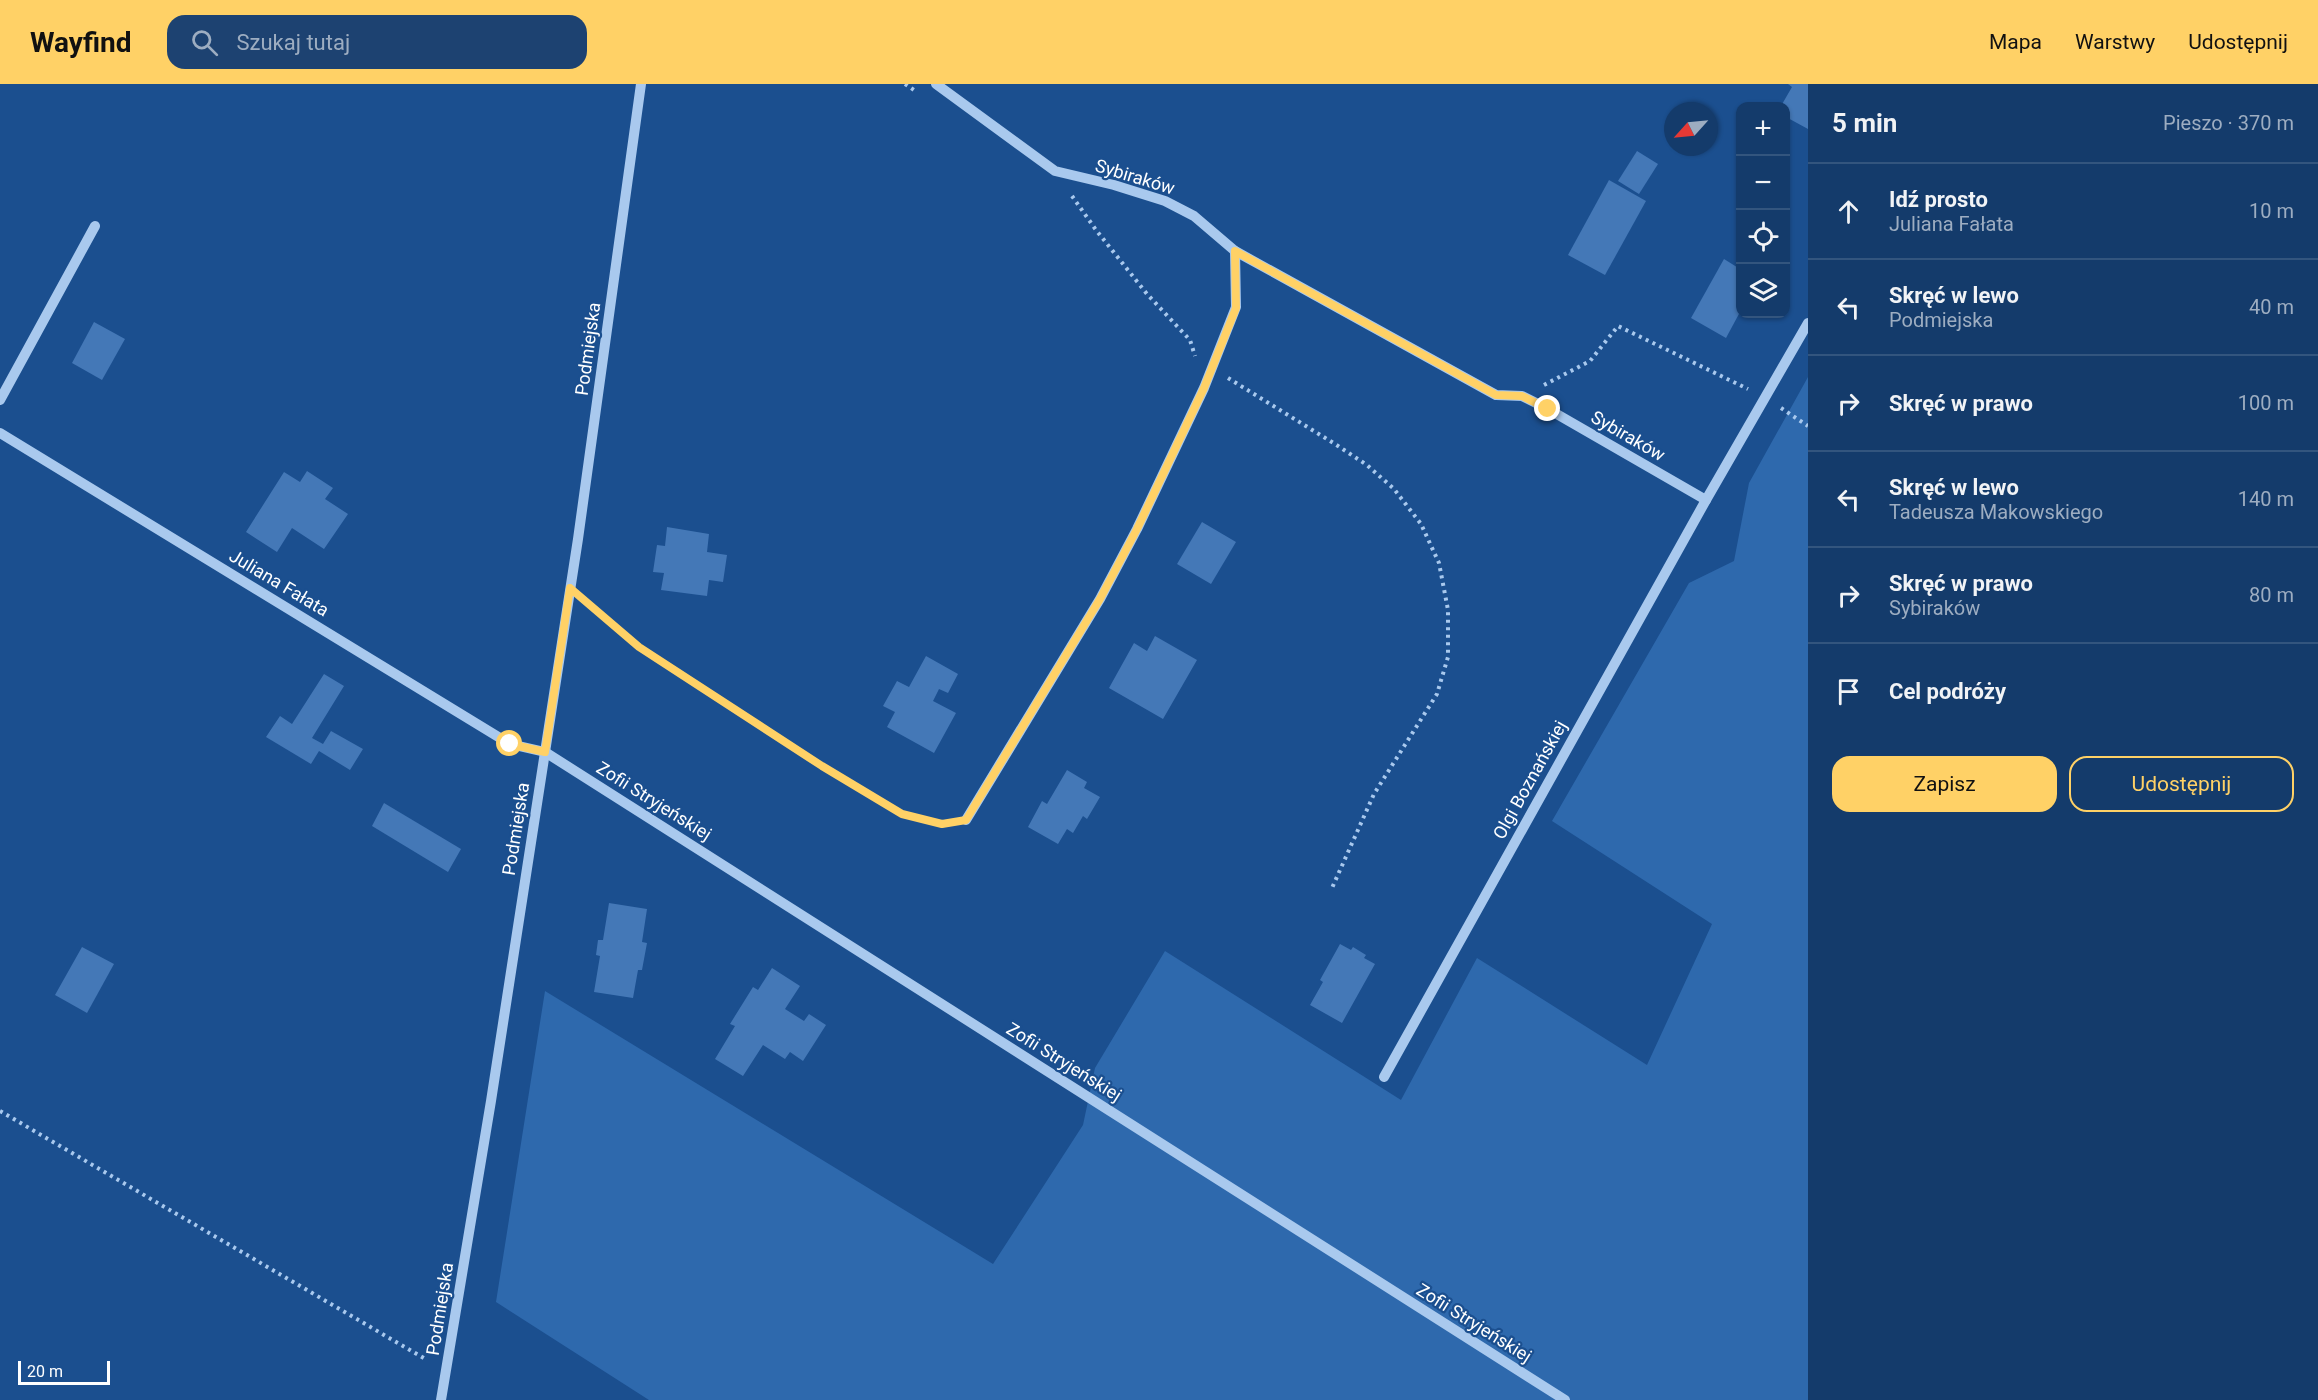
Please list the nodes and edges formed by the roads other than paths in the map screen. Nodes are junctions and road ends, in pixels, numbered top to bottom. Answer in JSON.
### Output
{"nodes":[{"id":1,"x":641,"y":84,"type":"edge"},
{"id":2,"x":936,"y":84,"type":"edge"},
{"id":3,"x":95,"y":226,"type":"dead end"},
{"id":4,"x":1235,"y":251,"type":"junction"},
{"id":5,"x":1808,"y":323,"type":"edge"},
{"id":6,"x":0,"y":400,"type":"edge"},
{"id":7,"x":0,"y":433,"type":"edge"},
{"id":8,"x":1706,"y":500,"type":"junction"},
{"id":9,"x":545,"y":752,"type":"junction"},
{"id":10,"x":966,"y":820,"type":"road end"},
{"id":11,"x":1384,"y":1077,"type":"dead end"},
{"id":12,"x":441,"y":1400,"type":"edge"},
{"id":13,"x":1565,"y":1400,"type":"edge"}],
"edges":[{"from":1,"to":9,"type":"street","name":"Podmiejska"},
{"from":2,"to":4,"type":"street","name":"Sybiraków"},
{"from":3,"to":6,"type":"street"},
{"from":4,"to":8,"type":"street","name":"Sybiraków"},
{"from":4,"to":10,"type":"street"},
{"from":5,"to":8,"type":"street","name":"Olgi Boznańskiej"},
{"from":7,"to":9,"type":"street","name":"Juliana Fałata"},
{"from":8,"to":11,"type":"street","name":"Olgi Boznańskiej"},
{"from":9,"to":12,"type":"street","name":"Podmiejska"},
{"from":9,"to":13,"type":"street","name":"Zofii Stryjeńskiej"}]}
